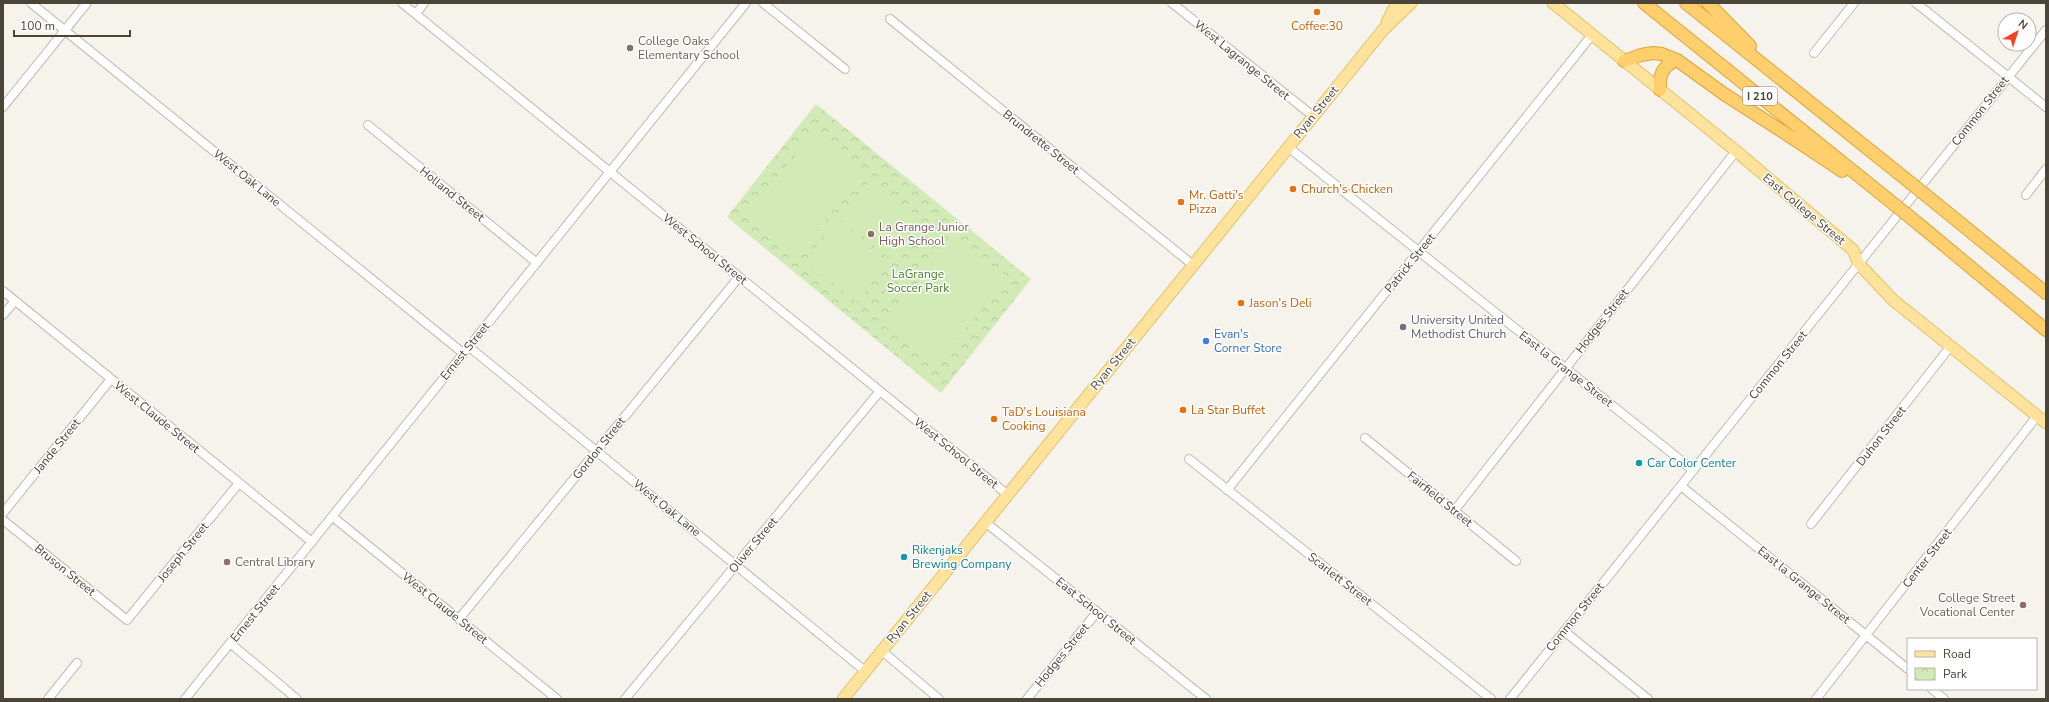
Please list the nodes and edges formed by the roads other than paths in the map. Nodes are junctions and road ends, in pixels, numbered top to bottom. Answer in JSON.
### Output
{"nodes":[{"id":1,"x":31,"y":3,"type":"edge"},
{"id":2,"x":87,"y":3,"type":"edge"},
{"id":3,"x":402,"y":3,"type":"edge"},
{"id":4,"x":424,"y":3,"type":"edge"},
{"id":5,"x":746,"y":3,"type":"edge"},
{"id":6,"x":764,"y":3,"type":"edge"},
{"id":7,"x":1172,"y":3,"type":"edge"},
{"id":8,"x":1397,"y":3,"type":"edge"},
{"id":9,"x":1412,"y":3,"type":"edge"},
{"id":10,"x":1553,"y":3,"type":"edge"},
{"id":11,"x":1644,"y":3,"type":"edge"},
{"id":12,"x":1686,"y":3,"type":"edge"},
{"id":13,"x":1708,"y":3,"type":"edge"},
{"id":14,"x":1854,"y":3,"type":"edge"},
{"id":15,"x":1916,"y":3,"type":"edge"},
{"id":16,"x":416,"y":14,"type":"junction"},
{"id":17,"x":890,"y":19,"type":"dead end"},
{"id":18,"x":65,"y":30,"type":"junction"},
{"id":19,"x":1383,"y":30,"type":"junction"},
{"id":20,"x":2046,"y":30,"type":"edge"},
{"id":21,"x":1592,"y":35,"type":"junction"},
{"id":22,"x":1814,"y":53,"type":"dead end"},
{"id":23,"x":1677,"y":60,"type":"junction"},
{"id":24,"x":1624,"y":61,"type":"junction"},
{"id":25,"x":845,"y":69,"type":"dead end"},
{"id":26,"x":2008,"y":76,"type":"junction"},
{"id":27,"x":1660,"y":90,"type":"junction"},
{"id":28,"x":1802,"y":97,"type":"junction"},
{"id":29,"x":3,"y":107,"type":"edge"},
{"id":30,"x":2046,"y":107,"type":"edge"},
{"id":31,"x":1313,"y":116,"type":"junction"},
{"id":32,"x":368,"y":124,"type":"dead end"},
{"id":33,"x":1288,"y":147,"type":"junction"},
{"id":34,"x":1736,"y":151,"type":"junction"},
{"id":35,"x":2046,"y":169,"type":"edge"},
{"id":36,"x":610,"y":172,"type":"junction"},
{"id":37,"x":1878,"y":191,"type":"junction"},
{"id":38,"x":2026,"y":195,"type":"dead end"},
{"id":39,"x":1419,"y":252,"type":"junction"},
{"id":40,"x":536,"y":263,"type":"junction"},
{"id":41,"x":1859,"y":264,"type":"junction"},
{"id":42,"x":1193,"y":265,"type":"junction"},
{"id":43,"x":739,"y":277,"type":"junction"},
{"id":44,"x":3,"y":291,"type":"edge"},
{"id":45,"x":2046,"y":293,"type":"edge"},
{"id":46,"x":15,"y":301,"type":"junction"},
{"id":47,"x":3,"y":316,"type":"edge"},
{"id":48,"x":2046,"y":330,"type":"edge"},
{"id":49,"x":1950,"y":347,"type":"junction"},
{"id":50,"x":466,"y":349,"type":"junction"},
{"id":51,"x":1564,"y":368,"type":"junction"},
{"id":52,"x":111,"y":379,"type":"junction"},
{"id":53,"x":880,"y":391,"type":"junction"},
{"id":54,"x":2037,"y":416,"type":"junction"},
{"id":55,"x":2046,"y":423,"type":"edge"},
{"id":56,"x":1365,"y":438,"type":"dead end"},
{"id":57,"x":597,"y":451,"type":"junction"},
{"id":58,"x":1189,"y":459,"type":"dead end"},
{"id":59,"x":1694,"y":470,"type":"junction"},
{"id":60,"x":239,"y":483,"type":"junction"},
{"id":61,"x":1681,"y":486,"type":"junction"},
{"id":62,"x":1227,"y":490,"type":"junction"},
{"id":63,"x":1008,"y":495,"type":"junction"},
{"id":64,"x":1454,"y":511,"type":"junction"},
{"id":65,"x":3,"y":513,"type":"edge"},
{"id":66,"x":333,"y":517,"type":"junction"},
{"id":67,"x":3,"y":520,"type":"edge"},
{"id":68,"x":985,"y":522,"type":"junction"},
{"id":69,"x":1811,"y":524,"type":"dead end"},
{"id":70,"x":312,"y":542,"type":"junction"},
{"id":71,"x":1516,"y":561,"type":"dead end"},
{"id":72,"x":737,"y":565,"type":"junction"},
{"id":73,"x":1097,"y":612,"type":"junction"},
{"id":74,"x":459,"y":619,"type":"junction"},
{"id":75,"x":127,"y":620,"type":"joint"},
{"id":76,"x":1564,"y":631,"type":"junction"},
{"id":77,"x":1867,"y":635,"type":"junction"},
{"id":78,"x":230,"y":643,"type":"junction"},
{"id":79,"x":882,"y":651,"type":"junction"},
{"id":80,"x":77,"y":663,"type":"dead end"},
{"id":81,"x":1907,"y":668,"type":"edge"},
{"id":82,"x":865,"y":672,"type":"junction"},
{"id":83,"x":1933,"y":690,"type":"edge"},
{"id":84,"x":48,"y":699,"type":"edge"},
{"id":85,"x":185,"y":699,"type":"edge"},
{"id":86,"x":297,"y":699,"type":"edge"},
{"id":87,"x":556,"y":699,"type":"edge"},
{"id":88,"x":625,"y":699,"type":"edge"},
{"id":89,"x":843,"y":699,"type":"edge"},
{"id":90,"x":939,"y":699,"type":"edge"},
{"id":91,"x":1027,"y":699,"type":"edge"},
{"id":92,"x":1206,"y":699,"type":"edge"},
{"id":93,"x":1491,"y":699,"type":"edge"},
{"id":94,"x":1510,"y":699,"type":"edge"},
{"id":95,"x":1648,"y":699,"type":"edge"},
{"id":96,"x":1816,"y":699,"type":"edge"},
{"id":97,"x":1944,"y":699,"type":"edge"}],
"edges":[{"from":1,"to":18,"type":"street","name":"West Oak Lane"},
{"from":2,"to":18,"type":"street"},
{"from":3,"to":16,"type":"street","name":"West School Street"},
{"from":4,"to":16,"type":"street"},
{"from":5,"to":36,"type":"street","name":"Ernest Street"},
{"from":6,"to":25,"type":"street"},
{"from":7,"to":31,"type":"street","name":"West Lagrange Street"},
{"from":8,"to":19,"type":"main road","name":"Ryan Street"},
{"from":9,"to":19,"type":"main road","name":"Ryan Street"},
{"from":10,"to":21,"type":"main road","name":"East College Street"},
{"from":11,"to":37,"type":"highway","number":"I 210"},
{"from":12,"to":28,"type":"highway","number":"I 210"},
{"from":13,"to":28,"type":"highway"},
{"from":14,"to":22,"type":"street"},
{"from":15,"to":26,"type":"street"},
{"from":16,"to":36,"type":"street","name":"West School Street"},
{"from":17,"to":42,"type":"street","name":"Brundrette Street"},
{"from":18,"to":29,"type":"street"},
{"from":18,"to":50,"type":"street","name":"West Oak Lane"},
{"from":19,"to":31,"type":"main road","name":"Ryan Street"},
{"from":20,"to":26,"type":"street","name":"Common Street"},
{"from":21,"to":24,"type":"main road","name":"East College Street"},
{"from":21,"to":39,"type":"street","name":"Patrick Street"},
{"from":23,"to":24,"type":"highway"},
{"from":23,"to":27,"type":"highway"},
{"from":23,"to":37,"type":"highway"},
{"from":24,"to":27,"type":"main road","name":"East College Street"},
{"from":26,"to":30,"type":"street"},
{"from":26,"to":41,"type":"street","name":"Common Street"},
{"from":27,"to":34,"type":"main road","name":"East College Street"},
{"from":28,"to":45,"type":"highway","number":"I 210","bridge":true},
{"from":31,"to":33,"type":"main road","name":"Ryan Street"},
{"from":32,"to":40,"type":"street","name":"Holland Street"},
{"from":33,"to":39,"type":"street","name":"East la Grange Street"},
{"from":33,"to":42,"type":"main road","name":"Ryan Street"},
{"from":34,"to":41,"type":"main road","name":"East College Street"},
{"from":34,"to":51,"type":"street","name":"Hodges Street"},
{"from":35,"to":38,"type":"street"},
{"from":36,"to":40,"type":"street","name":"Ernest Street"},
{"from":36,"to":43,"type":"street","name":"West School Street"},
{"from":37,"to":48,"type":"highway","number":"I 210","bridge":true},
{"from":39,"to":51,"type":"street","name":"East la Grange Street"},
{"from":39,"to":62,"type":"street","name":"Patrick Street"},
{"from":40,"to":50,"type":"street","name":"Ernest Street"},
{"from":41,"to":49,"type":"main road","name":"East College Street"},
{"from":41,"to":59,"type":"street","name":"Common Street"},
{"from":42,"to":63,"type":"main road","name":"Ryan Street"},
{"from":43,"to":53,"type":"street","name":"West School Street"},
{"from":43,"to":57,"type":"street","name":"Gordon Street"},
{"from":44,"to":46,"type":"street","name":"West Claude Street"},
{"from":46,"to":47,"type":"street"},
{"from":46,"to":52,"type":"street","name":"West Claude Street"},
{"from":49,"to":54,"type":"main road","name":"East College Street"},
{"from":49,"to":69,"type":"street","name":"Duhon Street"},
{"from":50,"to":57,"type":"street","name":"West Oak Lane"},
{"from":50,"to":66,"type":"street","name":"Ernest Street"},
{"from":51,"to":59,"type":"street","name":"East la Grange Street"},
{"from":51,"to":64,"type":"street","name":"Hodges Street"},
{"from":52,"to":60,"type":"street","name":"West Claude Street"},
{"from":52,"to":65,"type":"street","name":"Jande Street"},
{"from":53,"to":63,"type":"street","name":"West School Street"},
{"from":53,"to":72,"type":"street","name":"Oliver Street"},
{"from":54,"to":55,"type":"main road","name":"East College Street"},
{"from":54,"to":77,"type":"street","name":"Center Street"},
{"from":56,"to":64,"type":"street","name":"Fairfield Street"},
{"from":57,"to":72,"type":"street","name":"West Oak Lane"},
{"from":57,"to":74,"type":"street","name":"Gordon Street"},
{"from":58,"to":62,"type":"street","name":"Scarlett Street"},
{"from":59,"to":61,"type":"street","name":"Common Street"},
{"from":60,"to":70,"type":"street","name":"West Claude Street"},
{"from":60,"to":75,"type":"street","name":"Joseph Street"},
{"from":61,"to":76,"type":"street","name":"Common Street"},
{"from":61,"to":77,"type":"street","name":"East la Grange Street"},
{"from":62,"to":93,"type":"street","name":"Scarlett Street"},
{"from":63,"to":68,"type":"main road","name":"Ryan Street"},
{"from":64,"to":71,"type":"street","name":"Fairfield Street"},
{"from":66,"to":70,"type":"street","name":"Ernest Street"},
{"from":66,"to":74,"type":"street","name":"West Claude Street"},
{"from":67,"to":75,"type":"street","name":"Bruson Street"},
{"from":68,"to":73,"type":"street","name":"East School Street"},
{"from":68,"to":79,"type":"main road","name":"Ryan Street"},
{"from":70,"to":78,"type":"street","name":"Ernest Street"},
{"from":72,"to":82,"type":"street","name":"West Oak Lane"},
{"from":72,"to":88,"type":"street","name":"Oliver Street"},
{"from":73,"to":91,"type":"street","name":"Hodges Street"},
{"from":73,"to":92,"type":"street","name":"East School Street"},
{"from":74,"to":87,"type":"street","name":"West Claude Street"},
{"from":76,"to":94,"type":"street","name":"Common Street"},
{"from":76,"to":95,"type":"street"},
{"from":77,"to":81,"type":"street","name":"East la Grange Street"},
{"from":77,"to":96,"type":"street","name":"Center Street"},
{"from":78,"to":85,"type":"street","name":"Ernest Street"},
{"from":78,"to":86,"type":"street"},
{"from":79,"to":82,"type":"main road","name":"Ryan Street"},
{"from":79,"to":90,"type":"street"},
{"from":80,"to":84,"type":"street"},
{"from":82,"to":89,"type":"main road","name":"Ryan Street"},
{"from":83,"to":97,"type":"street"}]}
